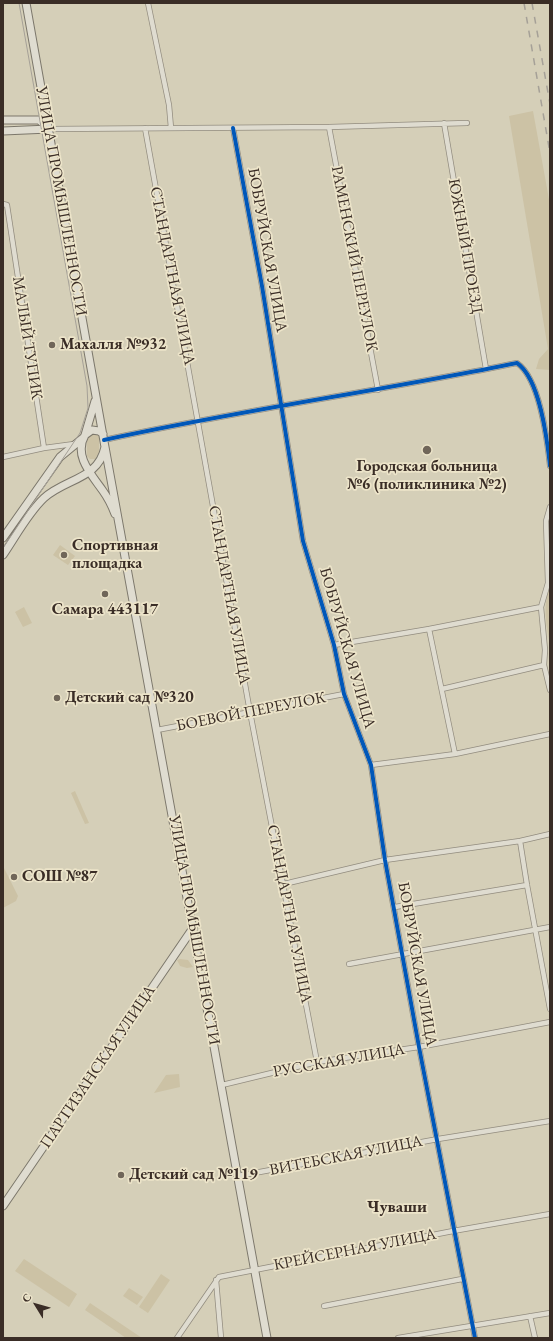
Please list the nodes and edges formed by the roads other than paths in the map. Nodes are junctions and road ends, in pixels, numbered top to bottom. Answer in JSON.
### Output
{"nodes":[{"id":1,"x":26,"y":3,"type":"edge"},
{"id":2,"x":148,"y":3,"type":"edge"},
{"id":3,"x":45,"y":105,"type":"junction"},
{"id":4,"x":3,"y":120,"type":"edge"},
{"id":5,"x":33,"y":120,"type":"junction"},
{"id":6,"x":444,"y":123,"type":"junction"},
{"id":7,"x":467,"y":123,"type":"dead end"},
{"id":8,"x":329,"y":127,"type":"junction"},
{"id":9,"x":145,"y":128,"type":"junction"},
{"id":10,"x":171,"y":128,"type":"junction"},
{"id":11,"x":233,"y":128,"type":"junction"},
{"id":12,"x":49,"y":129,"type":"junction"},
{"id":13,"x":3,"y":131,"type":"edge"},
{"id":14,"x":5,"y":204,"type":"edge"},
{"id":15,"x":486,"y":369,"type":"junction"},
{"id":16,"x":378,"y":390,"type":"junction"},
{"id":17,"x":96,"y":399,"type":"junction"},
{"id":18,"x":281,"y":407,"type":"junction"},
{"id":19,"x":199,"y":421,"type":"junction"},
{"id":20,"x":84,"y":436,"type":"junction"},
{"id":21,"x":104,"y":440,"type":"junction"},
{"id":22,"x":74,"y":444,"type":"junction"},
{"id":23,"x":44,"y":448,"type":"junction"},
{"id":24,"x":104,"y":455,"type":"junction"},
{"id":25,"x":83,"y":456,"type":"junction"},
{"id":26,"x":3,"y":457,"type":"edge"},
{"id":27,"x":550,"y":466,"type":"edge"},
{"id":28,"x":89,"y":472,"type":"junction"},
{"id":29,"x":550,"y":507,"type":"edge"},
{"id":30,"x":119,"y":522,"type":"junction"},
{"id":31,"x":3,"y":538,"type":"edge"},
{"id":32,"x":3,"y":555,"type":"edge"},
{"id":33,"x":541,"y":606,"type":"junction"},
{"id":34,"x":429,"y":629,"type":"junction"},
{"id":35,"x":334,"y":645,"type":"junction"},
{"id":36,"x":544,"y":665,"type":"junction"},
{"id":37,"x":442,"y":689,"type":"junction"},
{"id":38,"x":550,"y":690,"type":"edge"},
{"id":39,"x":344,"y":694,"type":"junction"},
{"id":40,"x":250,"y":712,"type":"junction"},
{"id":41,"x":157,"y":730,"type":"junction"},
{"id":42,"x":550,"y":734,"type":"edge"},
{"id":43,"x":454,"y":754,"type":"junction"},
{"id":44,"x":371,"y":765,"type":"junction"},
{"id":45,"x":550,"y":834,"type":"edge"},
{"id":46,"x":520,"y":841,"type":"junction"},
{"id":47,"x":385,"y":860,"type":"junction"},
{"id":48,"x":284,"y":884,"type":"junction"},
{"id":49,"x":527,"y":885,"type":"junction"},
{"id":50,"x":395,"y":907,"type":"junction"},
{"id":51,"x":550,"y":927,"type":"edge"},
{"id":52,"x":193,"y":928,"type":"junction"},
{"id":53,"x":536,"y":930,"type":"junction"},
{"id":54,"x":403,"y":953,"type":"junction"},
{"id":55,"x":349,"y":964,"type":"dead end"},
{"id":56,"x":550,"y":1009,"type":"edge"},
{"id":57,"x":550,"y":1022,"type":"edge"},
{"id":58,"x":419,"y":1047,"type":"junction"},
{"id":59,"x":317,"y":1062,"type":"junction"},
{"id":60,"x":222,"y":1085,"type":"junction"},
{"id":61,"x":550,"y":1122,"type":"edge"},
{"id":62,"x":438,"y":1139,"type":"junction"},
{"id":63,"x":238,"y":1176,"type":"junction"},
{"id":64,"x":3,"y":1206,"type":"edge"},
{"id":65,"x":550,"y":1214,"type":"edge"},
{"id":66,"x":453,"y":1231,"type":"junction"},
{"id":67,"x":255,"y":1269,"type":"junction"},
{"id":68,"x":462,"y":1279,"type":"junction"},
{"id":69,"x":216,"y":1280,"type":"junction"},
{"id":70,"x":324,"y":1306,"type":"dead end"},
{"id":71,"x":550,"y":1313,"type":"edge"},
{"id":72,"x":530,"y":1316,"type":"junction"},
{"id":73,"x":472,"y":1324,"type":"junction"},
{"id":74,"x":177,"y":1338,"type":"edge"},
{"id":75,"x":221,"y":1338,"type":"edge"},
{"id":76,"x":267,"y":1338,"type":"edge"},
{"id":77,"x":398,"y":1338,"type":"edge"},
{"id":78,"x":475,"y":1338,"type":"edge"},
{"id":79,"x":535,"y":1338,"type":"edge"}],
"edges":[{"from":1,"to":3,"type":"main road","name":"УЛИЦА ПРОМЫШЛЕННОСТИ"},
{"from":2,"to":10,"type":"street"},
{"from":3,"to":5,"type":"main road"},
{"from":3,"to":12,"type":"main road","name":"УЛИЦА ПРОМЫШЛЕННОСТИ"},
{"from":4,"to":5,"type":"main road"},
{"from":5,"to":12,"type":"main road"},
{"from":6,"to":7,"type":"street"},
{"from":6,"to":8,"type":"street"},
{"from":6,"to":15,"type":"street","name":"ЮЖНЫЙ ПРОЕЗД"},
{"from":8,"to":11,"type":"street"},
{"from":8,"to":16,"type":"street","name":"РАМЕНСКИЙ ПЕРЕУЛОК"},
{"from":9,"to":10,"type":"street"},
{"from":9,"to":12,"type":"street"},
{"from":9,"to":19,"type":"street","name":"СТАНДАРТНАЯ УЛИЦА"},
{"from":10,"to":11,"type":"street"},
{"from":11,"to":18,"type":"street","name":"БОБРУЙСКАЯ УЛИЦА"},
{"from":12,"to":13,"type":"main road"},
{"from":12,"to":17,"type":"main road","name":"УЛИЦА ПРОМЫШЛЕННОСТИ"},
{"from":14,"to":23,"type":"street","name":"МАЛЫЙ ТУПИК"},
{"from":15,"to":16,"type":"street"},
{"from":15,"to":27,"type":"street"},
{"from":16,"to":18,"type":"street"},
{"from":17,"to":20,"type":"main road","name":"УЛИЦА ПРОМЫШЛЕННОСТИ"},
{"from":17,"to":21,"type":"main road","name":"УЛИЦА ПРОМЫШЛЕННОСТИ"},
{"from":18,"to":19,"type":"street"},
{"from":18,"to":35,"type":"street","name":"БОБРУЙСКАЯ УЛИЦА"},
{"from":19,"to":21,"type":"street"},
{"from":19,"to":40,"type":"street","name":"СТАНДАРТНАЯ УЛИЦА"},
{"from":20,"to":21,"type":"main road"},
{"from":20,"to":22,"type":"main road"},
{"from":20,"to":25,"type":"main road"},
{"from":21,"to":24,"type":"main road"},
{"from":21,"to":30,"type":"main road","name":"УЛИЦА ПРОМЫШЛЕННОСТИ"},
{"from":22,"to":23,"type":"street"},
{"from":22,"to":31,"type":"main road"},
{"from":23,"to":26,"type":"street"},
{"from":24,"to":25,"type":"main road"},
{"from":24,"to":28,"type":"main road"},
{"from":25,"to":28,"type":"main road","name":"УЛИЦА ПРОМЫШЛЕННОСТИ"},
{"from":28,"to":30,"type":"main road","name":"УЛИЦА ПРОМЫШЛЕННОСТИ"},
{"from":28,"to":32,"type":"main road"},
{"from":29,"to":33,"type":"street"},
{"from":30,"to":41,"type":"main road","name":"УЛИЦА ПРОМЫШЛЕННОСТИ"},
{"from":33,"to":34,"type":"street"},
{"from":33,"to":36,"type":"street"},
{"from":34,"to":35,"type":"street"},
{"from":34,"to":37,"type":"street"},
{"from":35,"to":39,"type":"street","name":"БОБРУЙСКАЯ УЛИЦА"},
{"from":36,"to":37,"type":"street"},
{"from":36,"to":38,"type":"street"},
{"from":37,"to":43,"type":"street"},
{"from":39,"to":40,"type":"street","name":"БОЕВОЙ ПЕРЕУЛОК"},
{"from":39,"to":44,"type":"street","name":"БОБРУЙСКАЯ УЛИЦА"},
{"from":40,"to":41,"type":"street","name":"БОЕВОЙ ПЕРЕУЛОК"},
{"from":40,"to":48,"type":"street","name":"СТАНДАРТНАЯ УЛИЦА"},
{"from":41,"to":52,"type":"main road","name":"УЛИЦА ПРОМЫШЛЕННОСТИ"},
{"from":42,"to":43,"type":"street"},
{"from":43,"to":44,"type":"street"},
{"from":44,"to":47,"type":"street","name":"БОБРУЙСКАЯ УЛИЦА"},
{"from":45,"to":46,"type":"street"},
{"from":46,"to":47,"type":"street"},
{"from":46,"to":49,"type":"street"},
{"from":47,"to":48,"type":"street"},
{"from":47,"to":50,"type":"street","name":"БОБРУЙСКАЯ УЛИЦА"},
{"from":48,"to":59,"type":"street","name":"СТАНДАРТНАЯ УЛИЦА"},
{"from":49,"to":50,"type":"street"},
{"from":49,"to":53,"type":"street"},
{"from":50,"to":54,"type":"street","name":"БОБРУЙСКАЯ УЛИЦА"},
{"from":51,"to":53,"type":"street"},
{"from":52,"to":60,"type":"main road","name":"УЛИЦА ПРОМЫШЛЕННОСТИ"},
{"from":52,"to":64,"type":"main road","name":"ПАРТИЗАНСКАЯ УЛИЦА"},
{"from":53,"to":54,"type":"street"},
{"from":53,"to":56,"type":"street"},
{"from":54,"to":55,"type":"street"},
{"from":54,"to":58,"type":"street","name":"БОБРУЙСКАЯ УЛИЦА"},
{"from":57,"to":58,"type":"street","name":"РУССКАЯ УЛИЦА"},
{"from":58,"to":59,"type":"street","name":"РУССКАЯ УЛИЦА"},
{"from":58,"to":62,"type":"street","name":"БОБРУЙСКАЯ УЛИЦА"},
{"from":59,"to":60,"type":"street","name":"РУССКАЯ УЛИЦА"},
{"from":60,"to":63,"type":"main road","name":"УЛИЦА ПРОМЫШЛЕННОСТИ"},
{"from":61,"to":62,"type":"street","name":"ВИТЕБСКАЯ УЛИЦА"},
{"from":62,"to":63,"type":"street","name":"ВИТЕБСКАЯ УЛИЦА"},
{"from":62,"to":66,"type":"street","name":"БОБРУЙСКАЯ УЛИЦА"},
{"from":63,"to":67,"type":"main road","name":"УЛИЦА ПРОМЫШЛЕННОСТИ"},
{"from":65,"to":66,"type":"street","name":"КРЕЙСЕРНАЯ УЛИЦА"},
{"from":66,"to":67,"type":"street","name":"КРЕЙСЕРНАЯ УЛИЦА"},
{"from":66,"to":68,"type":"street","name":"БОБРУЙСКАЯ УЛИЦА"},
{"from":67,"to":69,"type":"street","name":"КРЕЙСЕРНАЯ УЛИЦА"},
{"from":67,"to":76,"type":"main road","name":"УЛИЦА ПРОМЫШЛЕННОСТИ"},
{"from":68,"to":70,"type":"street"},
{"from":68,"to":73,"type":"street","name":"БОБРУЙСКАЯ УЛИЦА"},
{"from":69,"to":74,"type":"street"},
{"from":69,"to":75,"type":"street"},
{"from":71,"to":72,"type":"street"},
{"from":72,"to":73,"type":"street"},
{"from":72,"to":79,"type":"street"},
{"from":73,"to":77,"type":"street"},
{"from":73,"to":78,"type":"street","name":"БОБРУЙСКАЯ УЛИЦА"}]}
